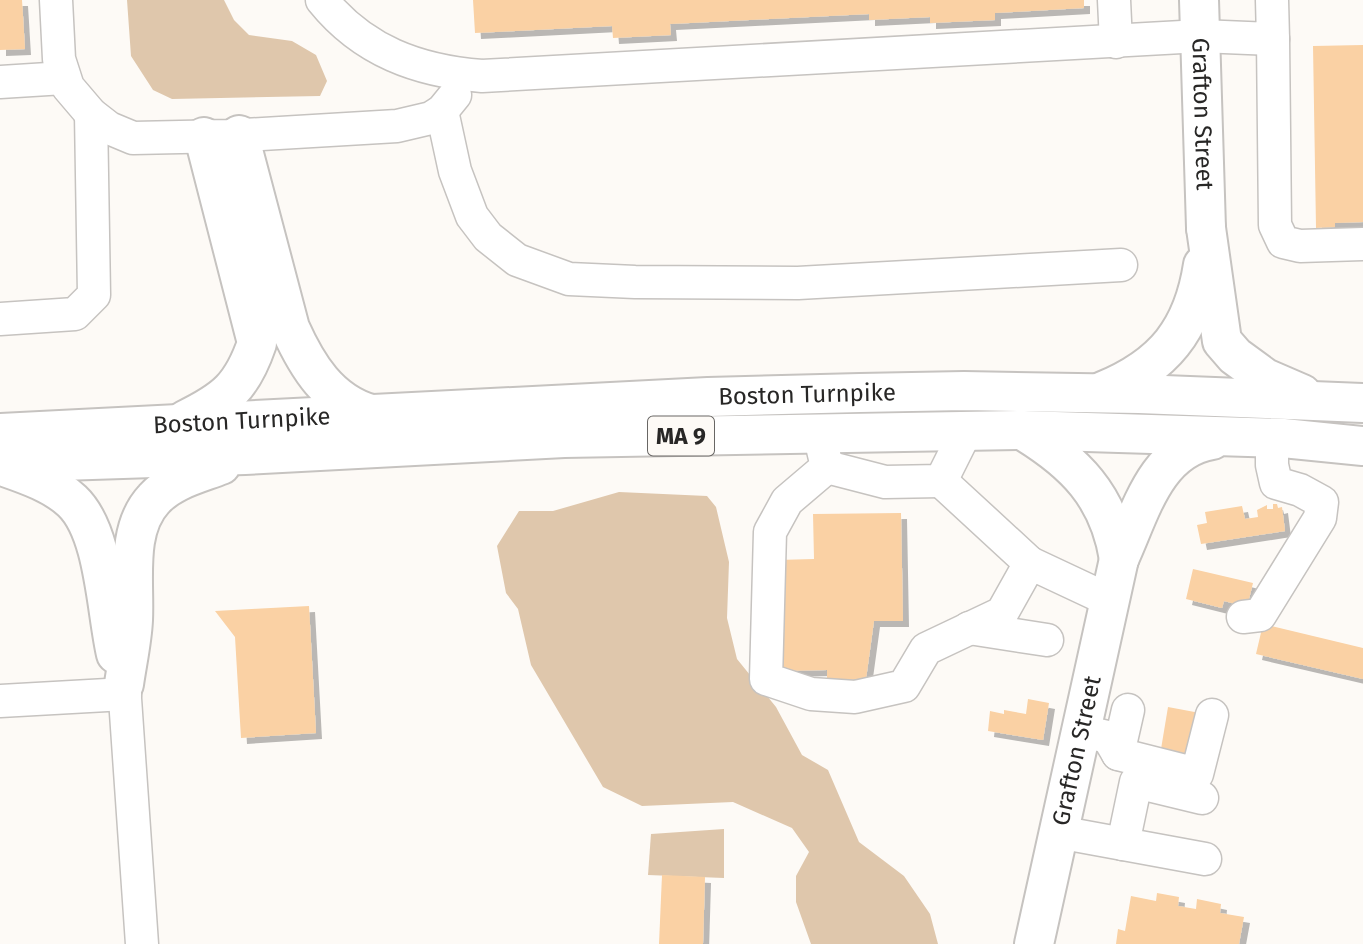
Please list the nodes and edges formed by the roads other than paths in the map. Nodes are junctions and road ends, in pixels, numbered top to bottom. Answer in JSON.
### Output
{"nodes":[{"id":1,"x":56,"y":0,"type":"edge"},
{"id":2,"x":322,"y":0,"type":"edge"},
{"id":3,"x":1114,"y":0,"type":"edge"},
{"id":4,"x":1272,"y":0,"type":"edge"},
{"id":5,"x":1199,"y":18,"type":"edge"},
{"id":6,"x":1273,"y":38,"type":"junction"},
{"id":7,"x":1115,"y":42,"type":"junction"},
{"id":8,"x":461,"y":75,"type":"junction"},
{"id":9,"x":64,"y":78,"type":"junction"},
{"id":10,"x":0,"y":82,"type":"edge"},
{"id":11,"x":442,"y":111,"type":"junction"},
{"id":12,"x":91,"y":114,"type":"junction"},
{"id":13,"x":222,"y":136,"type":"junction"},
{"id":14,"x":1206,"y":228,"type":"junction"},
{"id":15,"x":1363,"y":244,"type":"edge"},
{"id":16,"x":1121,"y":265,"type":"dead end"},
{"id":17,"x":0,"y":319,"type":"edge"},
{"id":18,"x":1094,"y":394,"type":"junction"},
{"id":19,"x":1313,"y":399,"type":"junction"},
{"id":20,"x":1363,"y":403,"type":"edge"},
{"id":21,"x":371,"y":414,"type":"junction"},
{"id":22,"x":177,"y":424,"type":"junction"},
{"id":23,"x":1022,"y":430,"type":"junction"},
{"id":24,"x":966,"y":431,"type":"junction"},
{"id":25,"x":0,"y":433,"type":"edge"},
{"id":26,"x":1228,"y":437,"type":"junction"},
{"id":27,"x":1272,"y":438,"type":"junction"},
{"id":28,"x":1363,"y":446,"type":"edge"},
{"id":29,"x":823,"y":450,"type":"junction"},
{"id":30,"x":245,"y":455,"type":"junction"},
{"id":31,"x":0,"y":464,"type":"edge"},
{"id":32,"x":941,"y":481,"type":"junction"},
{"id":33,"x":1119,"y":559,"type":"junction"},
{"id":34,"x":1030,"y":563,"type":"junction"},
{"id":35,"x":1111,"y":601,"type":"junction"},
{"id":36,"x":1243,"y":617,"type":"dead end"},
{"id":37,"x":969,"y":628,"type":"junction"},
{"id":38,"x":1047,"y":639,"type":"dead end"},
{"id":39,"x":125,"y":689,"type":"junction"},
{"id":40,"x":0,"y":701,"type":"edge"},
{"id":41,"x":1128,"y":710,"type":"dead end"},
{"id":42,"x":1212,"y":715,"type":"dead end"},
{"id":43,"x":1081,"y":731,"type":"junction"},
{"id":44,"x":1118,"y":754,"type":"junction"},
{"id":45,"x":1202,"y":799,"type":"dead end"},
{"id":46,"x":1058,"y":832,"type":"junction"},
{"id":47,"x":1123,"y":844,"type":"junction"},
{"id":48,"x":1205,"y":859,"type":"dead end"},
{"id":49,"x":142,"y":944,"type":"edge"},
{"id":50,"x":1034,"y":944,"type":"edge"}],
"edges":[{"from":1,"to":9,"type":"lane"},
{"from":2,"to":8,"type":"lane"},
{"from":3,"to":7,"type":"lane"},
{"from":4,"to":6,"type":"lane"},
{"from":5,"to":6,"type":"lane"},
{"from":5,"to":7,"type":"lane"},
{"from":5,"to":14,"type":"main road","name":"Grafton Street"},
{"from":6,"to":15,"type":"lane"},
{"from":7,"to":8,"type":"lane"},
{"from":8,"to":11,"type":"lane"},
{"from":9,"to":10,"type":"lane"},
{"from":9,"to":12,"type":"lane"},
{"from":11,"to":13,"type":"lane"},
{"from":11,"to":16,"type":"lane"},
{"from":12,"to":13,"type":"lane"},
{"from":12,"to":17,"type":"lane"},
{"from":13,"to":21,"type":"main road"},
{"from":13,"to":22,"type":"main road"},
{"from":14,"to":18,"type":"main road"},
{"from":14,"to":19,"type":"main road"},
{"from":18,"to":19,"type":"main road","name":"Boston Turnpike","number":"MA 9"},
{"from":18,"to":21,"type":"main road","name":"Boston Turnpike","number":"MA 9"},
{"from":19,"to":20,"type":"main road","name":"Boston Turnpike","number":"MA 9"},
{"from":21,"to":22,"type":"main road","name":"Boston Turnpike","number":"MA 9"},
{"from":22,"to":25,"type":"main road","name":"Boston Turnpike","number":"MA 9"},
{"from":23,"to":24,"type":"main road","name":"Boston Turnpike","number":"MA 9"},
{"from":23,"to":26,"type":"main road","name":"Boston Turnpike","number":"MA 9"},
{"from":23,"to":33,"type":"main road"},
{"from":24,"to":29,"type":"main road","name":"Boston Turnpike","number":"MA 9"},
{"from":24,"to":32,"type":"lane"},
{"from":26,"to":27,"type":"main road","name":"Boston Turnpike","number":"MA 9"},
{"from":26,"to":33,"type":"main road"},
{"from":27,"to":28,"type":"main road","name":"Boston Turnpike","number":"MA 9"},
{"from":27,"to":36,"type":"lane"},
{"from":29,"to":30,"type":"main road","name":"Boston Turnpike","number":"MA 9"},
{"from":29,"to":32,"type":"lane"},
{"from":29,"to":37,"type":"lane"},
{"from":30,"to":31,"type":"main road","name":"Boston Turnpike","number":"MA 9"},
{"from":30,"to":39,"type":"main road"},
{"from":31,"to":39,"type":"main road"},
{"from":32,"to":34,"type":"lane"},
{"from":33,"to":35,"type":"main road","name":"Grafton Street"},
{"from":34,"to":35,"type":"lane"},
{"from":34,"to":37,"type":"lane"},
{"from":35,"to":43,"type":"main road","name":"Grafton Street"},
{"from":37,"to":38,"type":"lane"},
{"from":39,"to":40,"type":"lane"},
{"from":39,"to":49,"type":"lane"},
{"from":41,"to":44,"type":"lane"},
{"from":42,"to":44,"type":"lane"},
{"from":43,"to":44,"type":"lane"},
{"from":43,"to":46,"type":"main road","name":"Grafton Street"},
{"from":45,"to":47,"type":"lane"},
{"from":46,"to":47,"type":"lane"},
{"from":46,"to":50,"type":"main road","name":"Grafton Street"},
{"from":47,"to":48,"type":"lane"}]}
